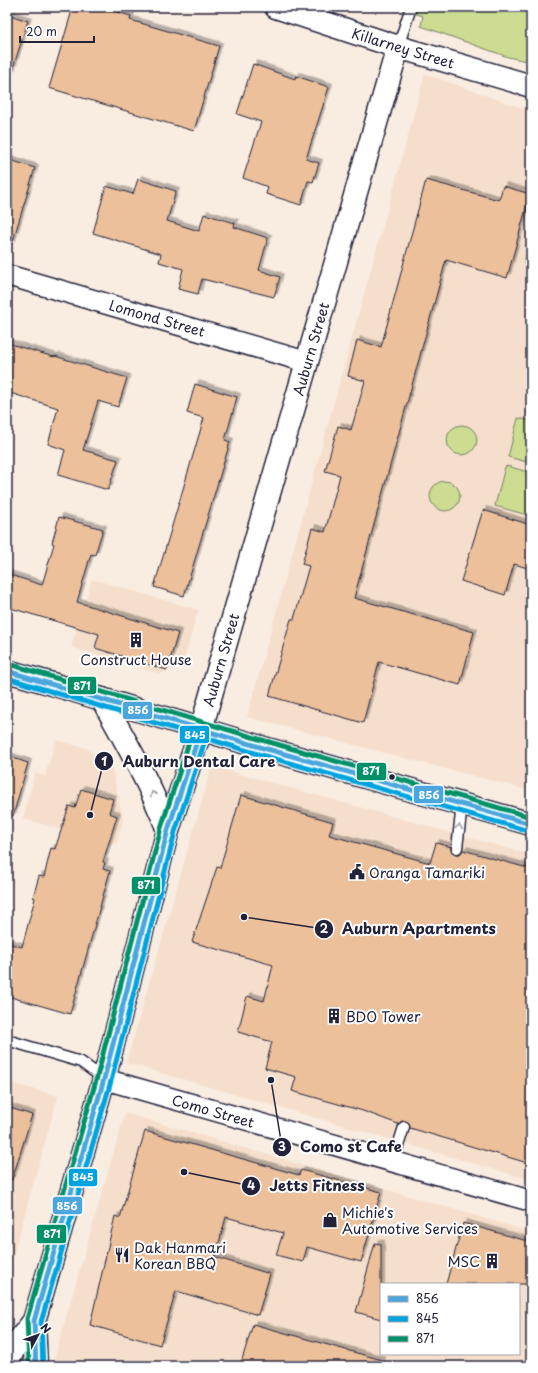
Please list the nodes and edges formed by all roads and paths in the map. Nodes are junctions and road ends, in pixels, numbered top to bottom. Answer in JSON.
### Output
{"nodes":[{"id":1,"x":276,"y":7,"type":"edge"},
{"id":2,"x":411,"y":7,"type":"edge"},
{"id":3,"x":398,"y":47,"type":"junction"},
{"id":4,"x":531,"y":86,"type":"edge"},
{"id":5,"x":7,"y":275,"type":"edge"},
{"id":6,"x":308,"y":362,"type":"junction"},
{"id":7,"x":7,"y":671,"type":"edge"},
{"id":8,"x":102,"y":699,"type":"junction"},
{"id":9,"x":201,"y":729,"type":"junction"},
{"id":10,"x":462,"y":805,"type":"junction"},
{"id":11,"x":531,"y":824,"type":"edge"},
{"id":12,"x":168,"y":830,"type":"junction"},
{"id":13,"x":457,"y":848,"type":"dead end"},
{"id":14,"x":7,"y":1040,"type":"edge"},
{"id":15,"x":104,"y":1079,"type":"junction"},
{"id":16,"x":404,"y":1126,"type":"dead end"},
{"id":17,"x":394,"y":1162,"type":"junction"},
{"id":18,"x":531,"y":1201,"type":"edge"},
{"id":19,"x":34,"y":1321,"type":"junction"},
{"id":20,"x":7,"y":1366,"type":"edge"},
{"id":21,"x":36,"y":1366,"type":"edge"}],
"edges":[{"from":1,"to":3,"type":"main road","name":"Killarney Street"},
{"from":2,"to":3,"type":"lane"},
{"from":3,"to":4,"type":"main road","name":"Killarney Street"},
{"from":3,"to":6,"type":"main road","name":"Auburn Street"},
{"from":5,"to":6,"type":"street","name":"Lomond Street"},
{"from":6,"to":9,"type":"main road","name":"Auburn Street"},
{"from":7,"to":8,"type":"main road"},
{"from":8,"to":9,"type":"main road"},
{"from":12,"to":8,"type":"main road","one_way":true},
{"from":9,"to":10,"type":"main road"},
{"from":9,"to":12,"type":"main road","name":"Auburn Street"},
{"from":10,"to":11,"type":"main road"},
{"from":13,"to":10,"type":"lane","one_way":true},
{"from":12,"to":15,"type":"main road","name":"Auburn Street"},
{"from":14,"to":15,"type":"lane"},
{"from":15,"to":17,"type":"street","name":"Como Street"},
{"from":15,"to":19,"type":"main road","name":"Auburn Street"},
{"from":16,"to":17,"type":"lane"},
{"from":17,"to":18,"type":"street","name":"Como Street"},
{"from":19,"to":20,"type":"main road","name":"Auburn Street"},
{"from":19,"to":21,"type":"main road","name":"Auburn Street"}]}
